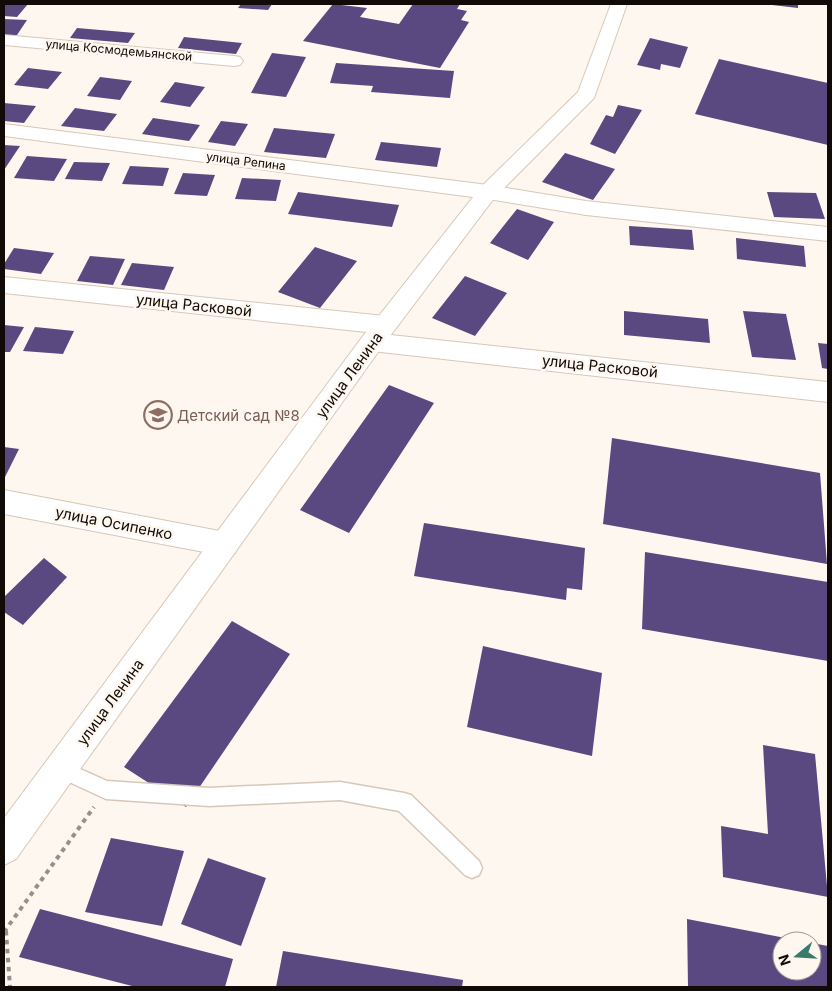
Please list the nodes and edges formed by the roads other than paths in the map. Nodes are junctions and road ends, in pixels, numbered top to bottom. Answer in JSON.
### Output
{"nodes":[{"id":1,"x":619,"y":4,"type":"edge"},
{"id":2,"x":4,"y":40,"type":"edge"},
{"id":3,"x":234,"y":61,"type":"dead end"},
{"id":4,"x":4,"y":130,"type":"edge"},
{"id":5,"x":488,"y":192,"type":"junction"},
{"id":6,"x":828,"y":234,"type":"edge"},
{"id":7,"x":4,"y":285,"type":"edge"},
{"id":8,"x":379,"y":334,"type":"junction"},
{"id":9,"x":828,"y":392,"type":"edge"},
{"id":10,"x":4,"y":502,"type":"edge"},
{"id":11,"x":225,"y":544,"type":"junction"},
{"id":12,"x":60,"y":769,"type":"junction"},
{"id":13,"x":4,"y":847,"type":"edge"},
{"id":14,"x":472,"y":868,"type":"dead end"}],
"edges":[{"from":1,"to":5,"type":"street","name":"улица Ленина"},
{"from":2,"to":3,"type":"street","name":"улица Космодемьянской"},
{"from":4,"to":5,"type":"street","name":"улица Репина"},
{"from":5,"to":6,"type":"street","name":"улица Репина"},
{"from":5,"to":8,"type":"street","name":"улица Ленина"},
{"from":7,"to":8,"type":"street","name":"улица Расковой"},
{"from":8,"to":9,"type":"street","name":"улица Расковой"},
{"from":8,"to":11,"type":"street","name":"улица Ленина"},
{"from":10,"to":11,"type":"street","name":"улица Осипенко"},
{"from":11,"to":12,"type":"street","name":"улица Ленина"},
{"from":12,"to":13,"type":"street","name":"улица Ленина"},
{"from":12,"to":14,"type":"lane"}]}
